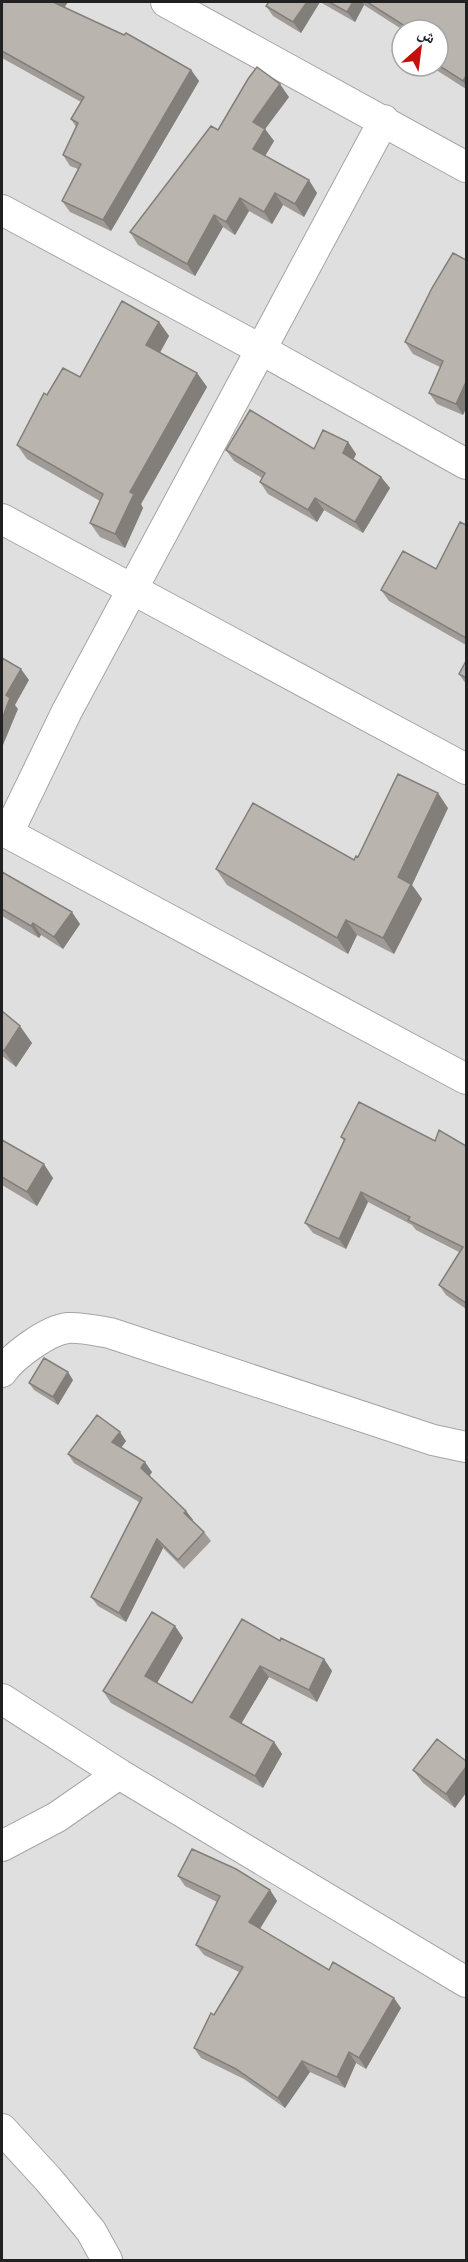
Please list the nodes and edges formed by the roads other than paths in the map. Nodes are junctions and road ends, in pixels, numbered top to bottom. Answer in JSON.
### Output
{"nodes":[{"id":1,"x":166,"y":2,"type":"edge"},
{"id":2,"x":384,"y":120,"type":"junction"},
{"id":3,"x":466,"y":167,"type":"edge"},
{"id":4,"x":2,"y":210,"type":"edge"},
{"id":5,"x":260,"y":349,"type":"junction"},
{"id":6,"x":466,"y":464,"type":"edge"},
{"id":7,"x":2,"y":519,"type":"edge"},
{"id":8,"x":132,"y":591,"type":"junction"},
{"id":9,"x":466,"y":769,"type":"edge"},
{"id":10,"x":5,"y":831,"type":"edge"},
{"id":11,"x":466,"y":1079,"type":"edge"},
{"id":12,"x":2,"y":1372,"type":"edge"},
{"id":13,"x":466,"y":1447,"type":"edge"},
{"id":14,"x":2,"y":1699,"type":"edge"},
{"id":15,"x":119,"y":1774,"type":"junction"},
{"id":16,"x":2,"y":1846,"type":"edge"},
{"id":17,"x":466,"y":1982,"type":"edge"},
{"id":18,"x":2,"y":2129,"type":"edge"},
{"id":19,"x":107,"y":2260,"type":"edge"}],
"edges":[{"from":1,"to":2,"type":"street"},
{"from":2,"to":3,"type":"street"},
{"from":2,"to":5,"type":"street"},
{"from":4,"to":5,"type":"street"},
{"from":5,"to":6,"type":"street"},
{"from":5,"to":8,"type":"street"},
{"from":7,"to":8,"type":"street"},
{"from":8,"to":9,"type":"street"},
{"from":8,"to":10,"type":"street"},
{"from":10,"to":11,"type":"street"},
{"from":12,"to":13,"type":"street"},
{"from":14,"to":15,"type":"street"},
{"from":15,"to":16,"type":"street"},
{"from":15,"to":17,"type":"street"},
{"from":18,"to":19,"type":"street"}]}
